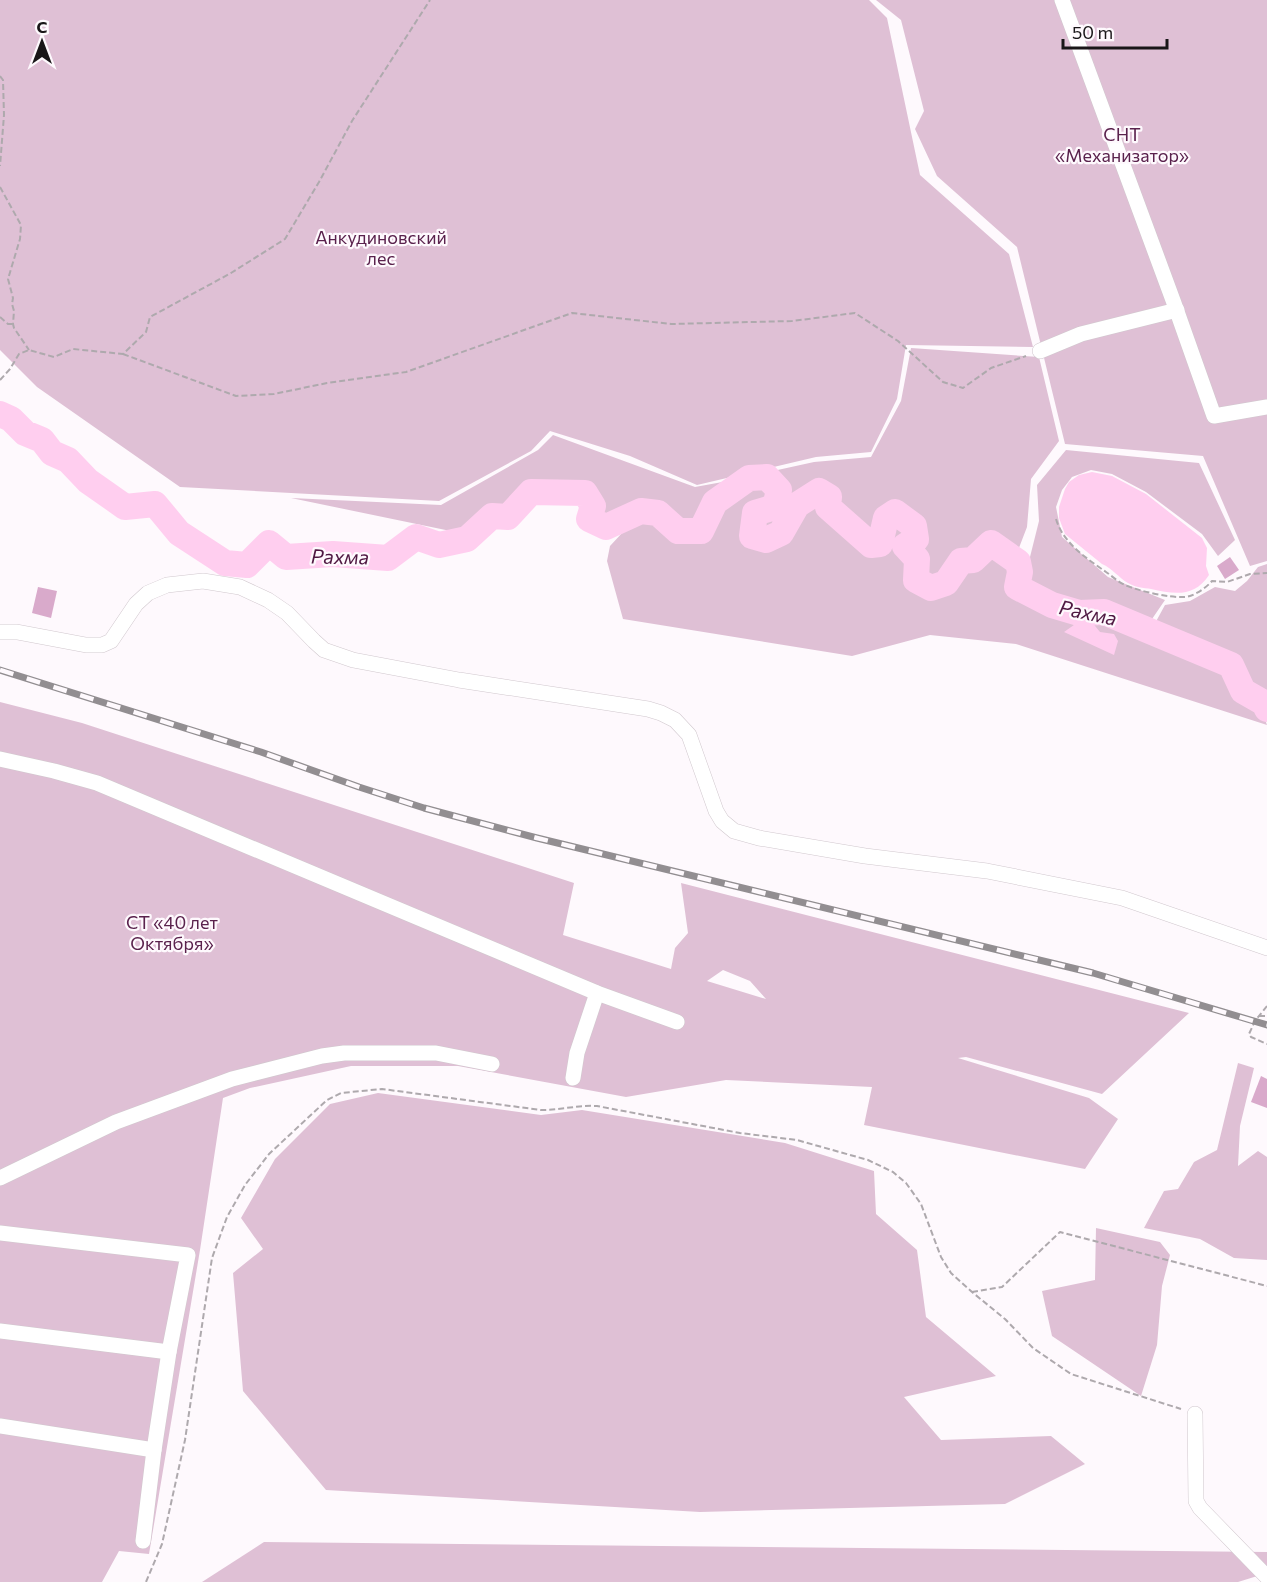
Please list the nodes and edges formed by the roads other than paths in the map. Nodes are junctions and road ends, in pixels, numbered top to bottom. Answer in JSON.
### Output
{"nodes":[{"id":1,"x":1062,"y":0,"type":"edge"},
{"id":2,"x":1177,"y":310,"type":"junction"},
{"id":3,"x":1040,"y":351,"type":"road end"},
{"id":4,"x":1267,"y":407,"type":"edge"},
{"id":5,"x":0,"y":632,"type":"edge"},
{"id":6,"x":0,"y":759,"type":"edge"},
{"id":7,"x":1267,"y":948,"type":"edge"},
{"id":8,"x":597,"y":993,"type":"junction"},
{"id":9,"x":677,"y":1022,"type":"dead end"},
{"id":10,"x":492,"y":1064,"type":"dead end"},
{"id":11,"x":573,"y":1078,"type":"dead end"},
{"id":12,"x":0,"y":1178,"type":"edge"},
{"id":13,"x":0,"y":1233,"type":"edge"},
{"id":14,"x":0,"y":1331,"type":"edge"},
{"id":15,"x":169,"y":1352,"type":"junction"},
{"id":16,"x":1195,"y":1414,"type":"road end"},
{"id":17,"x":0,"y":1426,"type":"edge"},
{"id":18,"x":154,"y":1450,"type":"junction"},
{"id":19,"x":143,"y":1541,"type":"dead end"},
{"id":20,"x":1267,"y":1577,"type":"edge"}],
"edges":[{"from":1,"to":2,"type":"street"},
{"from":2,"to":3,"type":"street"},
{"from":2,"to":4,"type":"street"},
{"from":5,"to":7,"type":"street"},
{"from":6,"to":8,"type":"street"},
{"from":8,"to":9,"type":"street"},
{"from":8,"to":11,"type":"street"},
{"from":10,"to":12,"type":"street"},
{"from":13,"to":15,"type":"street"},
{"from":14,"to":15,"type":"street"},
{"from":15,"to":18,"type":"street"},
{"from":16,"to":20,"type":"street"},
{"from":17,"to":18,"type":"street"},
{"from":18,"to":19,"type":"street"}]}
